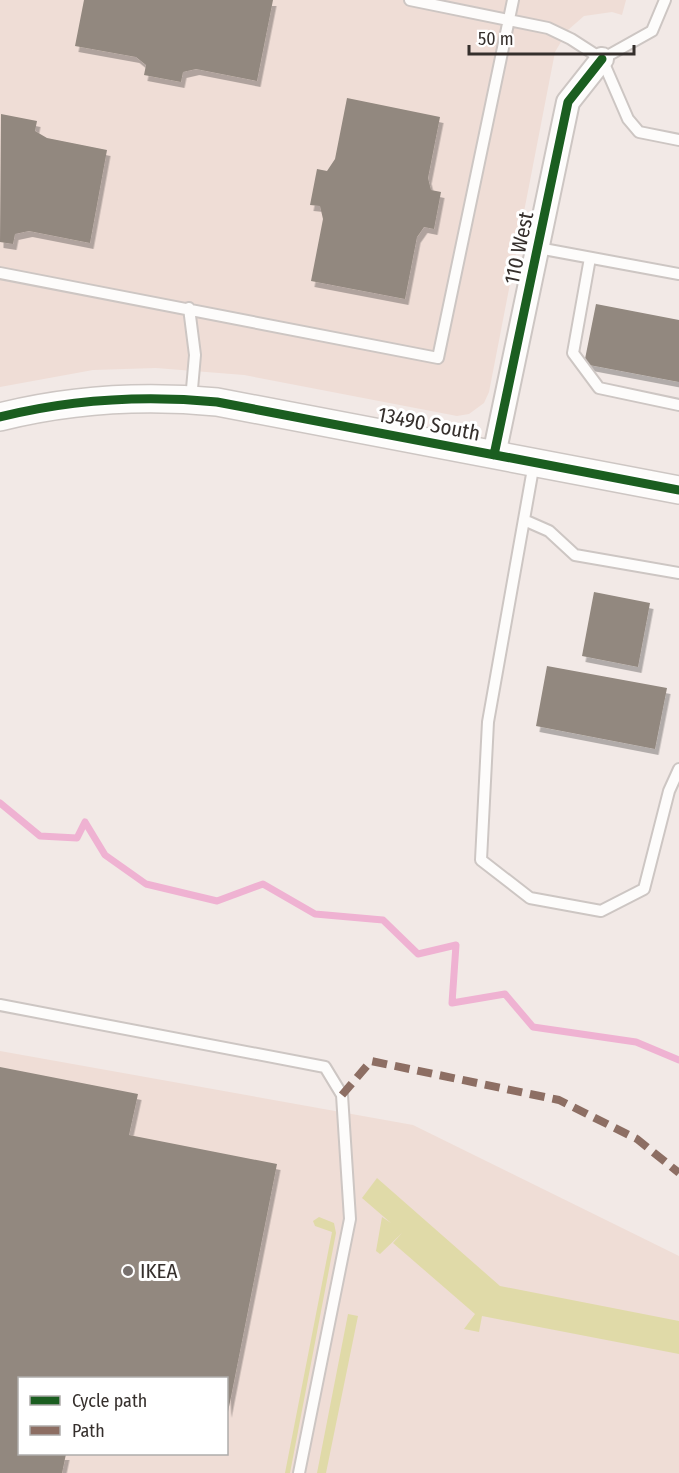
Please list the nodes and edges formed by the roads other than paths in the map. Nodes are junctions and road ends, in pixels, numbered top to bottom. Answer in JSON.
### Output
{"nodes":[{"id":1,"x":410,"y":0,"type":"edge"},
{"id":2,"x":513,"y":0,"type":"edge"},
{"id":3,"x":665,"y":0,"type":"edge"},
{"id":4,"x":509,"y":18,"type":"junction"},
{"id":5,"x":602,"y":59,"type":"junction"},
{"id":6,"x":679,"y":140,"type":"edge"},
{"id":7,"x":538,"y":248,"type":"junction"},
{"id":8,"x":590,"y":258,"type":"junction"},
{"id":9,"x":0,"y":273,"type":"edge"},
{"id":10,"x":679,"y":274,"type":"edge"},
{"id":11,"x":189,"y":308,"type":"junction"},
{"id":12,"x":191,"y":400,"type":"junction"},
{"id":13,"x":679,"y":405,"type":"edge"},
{"id":14,"x":0,"y":417,"type":"edge"},
{"id":15,"x":494,"y":455,"type":"junction"},
{"id":16,"x":534,"y":463,"type":"junction"},
{"id":17,"x":679,"y":490,"type":"edge"},
{"id":18,"x":524,"y":520,"type":"junction"},
{"id":19,"x":679,"y":573,"type":"edge"},
{"id":20,"x":679,"y":769,"type":"edge"},
{"id":21,"x":0,"y":1005,"type":"edge"},
{"id":22,"x":299,"y":1473,"type":"edge"}],
"edges":[{"from":1,"to":4,"type":"lane"},
{"from":2,"to":4,"type":"lane"},
{"from":3,"to":5,"type":"lane"},
{"from":4,"to":5,"type":"lane"},
{"from":4,"to":11,"type":"lane"},
{"from":5,"to":6,"type":"lane"},
{"from":5,"to":7,"type":"street","name":"110 West"},
{"from":7,"to":8,"type":"lane"},
{"from":7,"to":15,"type":"street","name":"110 West"},
{"from":8,"to":10,"type":"lane"},
{"from":8,"to":13,"type":"lane"},
{"from":9,"to":11,"type":"lane"},
{"from":11,"to":12,"type":"lane"},
{"from":12,"to":14,"type":"street","name":"13490 South"},
{"from":12,"to":15,"type":"street","name":"13490 South"},
{"from":15,"to":16,"type":"street","name":"13490 South"},
{"from":16,"to":17,"type":"street","name":"13490 South"},
{"from":16,"to":18,"type":"lane"},
{"from":18,"to":19,"type":"lane"},
{"from":18,"to":20,"type":"lane"},
{"from":21,"to":22,"type":"lane"}]}
